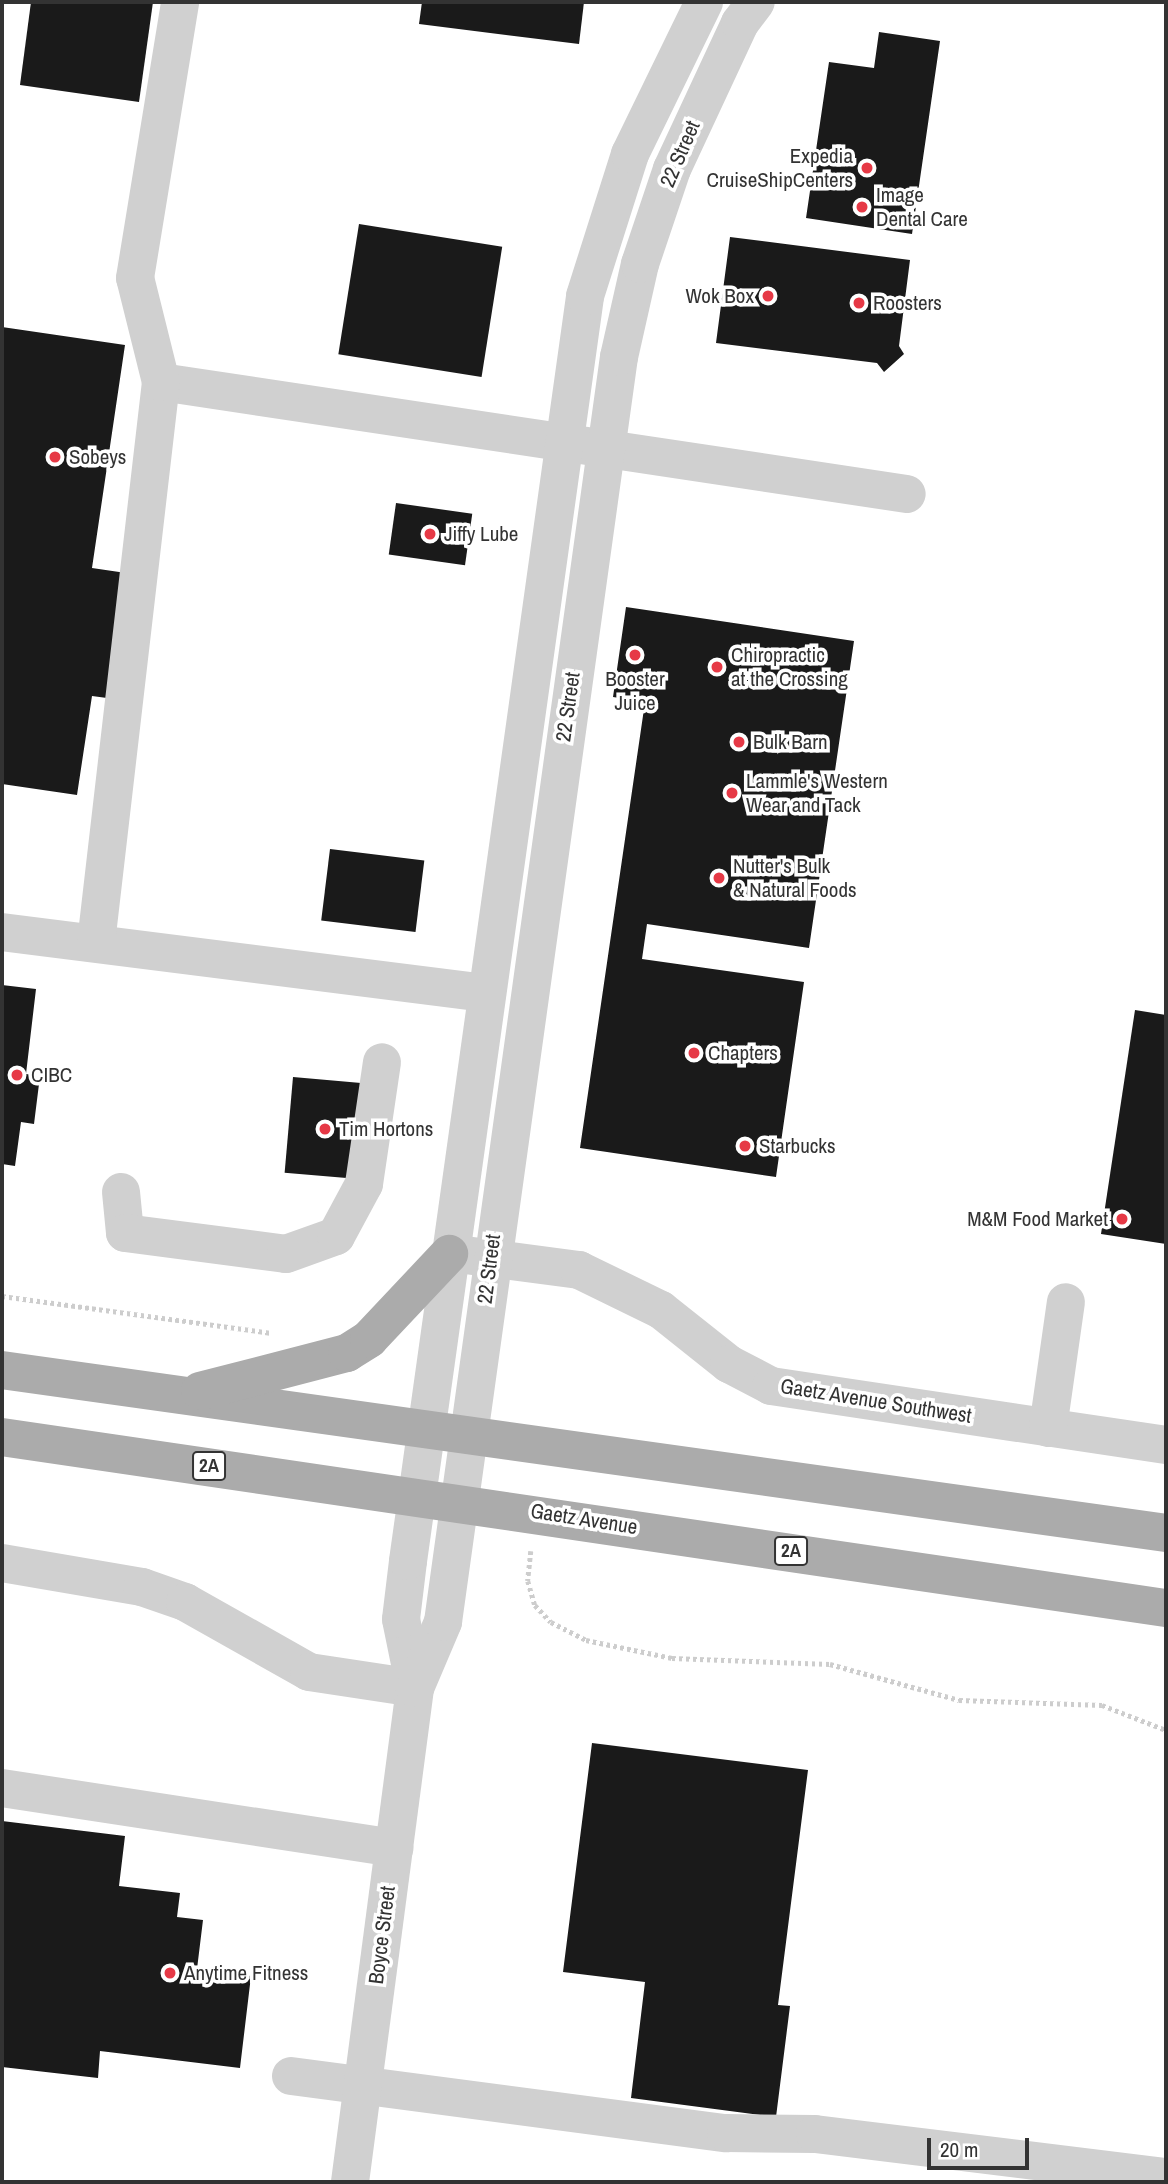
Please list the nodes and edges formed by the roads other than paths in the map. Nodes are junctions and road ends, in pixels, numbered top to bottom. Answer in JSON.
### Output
{"nodes":[{"id":1,"x":180,"y":2,"type":"edge"},
{"id":2,"x":704,"y":2,"type":"edge"},
{"id":3,"x":756,"y":2,"type":"edge"},
{"id":4,"x":161,"y":382,"type":"junction"},
{"id":5,"x":563,"y":443,"type":"junction"},
{"id":6,"x":605,"y":450,"type":"junction"},
{"id":7,"x":907,"y":494,"type":"dead end"},
{"id":8,"x":2,"y":932,"type":"edge"},
{"id":9,"x":96,"y":943,"type":"junction"},
{"id":10,"x":486,"y":993,"type":"junction"},
{"id":11,"x":382,"y":1062,"type":"dead end"},
{"id":12,"x":121,"y":1192,"type":"dead end"},
{"id":13,"x":449,"y":1254,"type":"junction"},
{"id":14,"x":490,"y":1258,"type":"junction"},
{"id":15,"x":1066,"y":1302,"type":"dead end"},
{"id":16,"x":2,"y":1370,"type":"edge"},
{"id":17,"x":181,"y":1396,"type":"junction"},
{"id":18,"x":1048,"y":1428,"type":"junction"},
{"id":19,"x":424,"y":1433,"type":"junction"},
{"id":20,"x":2,"y":1437,"type":"edge"},
{"id":21,"x":468,"y":1438,"type":"junction"},
{"id":22,"x":1166,"y":1445,"type":"edge"},
{"id":23,"x":416,"y":1494,"type":"junction"},
{"id":24,"x":459,"y":1500,"type":"junction"},
{"id":25,"x":1166,"y":1533,"type":"edge"},
{"id":26,"x":2,"y":1563,"type":"edge"},
{"id":27,"x":1166,"y":1608,"type":"edge"},
{"id":28,"x":415,"y":1688,"type":"junction"},
{"id":29,"x":2,"y":1788,"type":"edge"},
{"id":30,"x":394,"y":1848,"type":"junction"},
{"id":31,"x":291,"y":2076,"type":"dead end"},
{"id":32,"x":362,"y":2088,"type":"junction"},
{"id":33,"x":1166,"y":2177,"type":"edge"},
{"id":34,"x":350,"y":2182,"type":"edge"}],
"edges":[{"from":1,"to":4,"type":"street"},
{"from":2,"to":5,"type":"street","name":"22 Street"},
{"from":3,"to":6,"type":"street","name":"22 Street"},
{"from":4,"to":5,"type":"street"},
{"from":4,"to":9,"type":"street"},
{"from":5,"to":6,"type":"street"},
{"from":5,"to":10,"type":"street","name":"22 Street"},
{"from":6,"to":7,"type":"street"},
{"from":6,"to":14,"type":"street","name":"22 Street"},
{"from":8,"to":9,"type":"street"},
{"from":9,"to":10,"type":"street"},
{"from":10,"to":13,"type":"street","name":"22 Street"},
{"from":11,"to":12,"type":"street"},
{"from":13,"to":14,"type":"street","name":"Gaetz Avenue Southwest"},
{"from":13,"to":17,"type":"main road"},
{"from":13,"to":19,"type":"street","name":"22 Street"},
{"from":14,"to":18,"type":"street","name":"Gaetz Avenue Southwest"},
{"from":14,"to":21,"type":"street","name":"22 Street"},
{"from":15,"to":18,"type":"street"},
{"from":16,"to":17,"type":"main road"},
{"from":17,"to":19,"type":"main road"},
{"from":18,"to":22,"type":"street","name":"Gaetz Avenue Southwest"},
{"from":19,"to":21,"type":"main road"},
{"from":19,"to":23,"type":"street","name":"22 Street"},
{"from":20,"to":23,"type":"main road","name":"Gaetz Avenue","number":"2A"},
{"from":21,"to":24,"type":"street","name":"Boyce Street"},
{"from":21,"to":25,"type":"main road"},
{"from":23,"to":24,"type":"main road","name":"Gaetz Avenue","number":"2A"},
{"from":23,"to":28,"type":"street","name":"Boyce Street"},
{"from":24,"to":27,"type":"main road","name":"Gaetz Avenue","number":"2A"},
{"from":24,"to":28,"type":"street","name":"Boyce Street"},
{"from":26,"to":28,"type":"street"},
{"from":28,"to":30,"type":"street","name":"Boyce Street"},
{"from":29,"to":30,"type":"street"},
{"from":30,"to":32,"type":"street","name":"Boyce Street"},
{"from":31,"to":32,"type":"street"},
{"from":32,"to":33,"type":"street"},
{"from":32,"to":34,"type":"street","name":"Boyce Street"}]}
